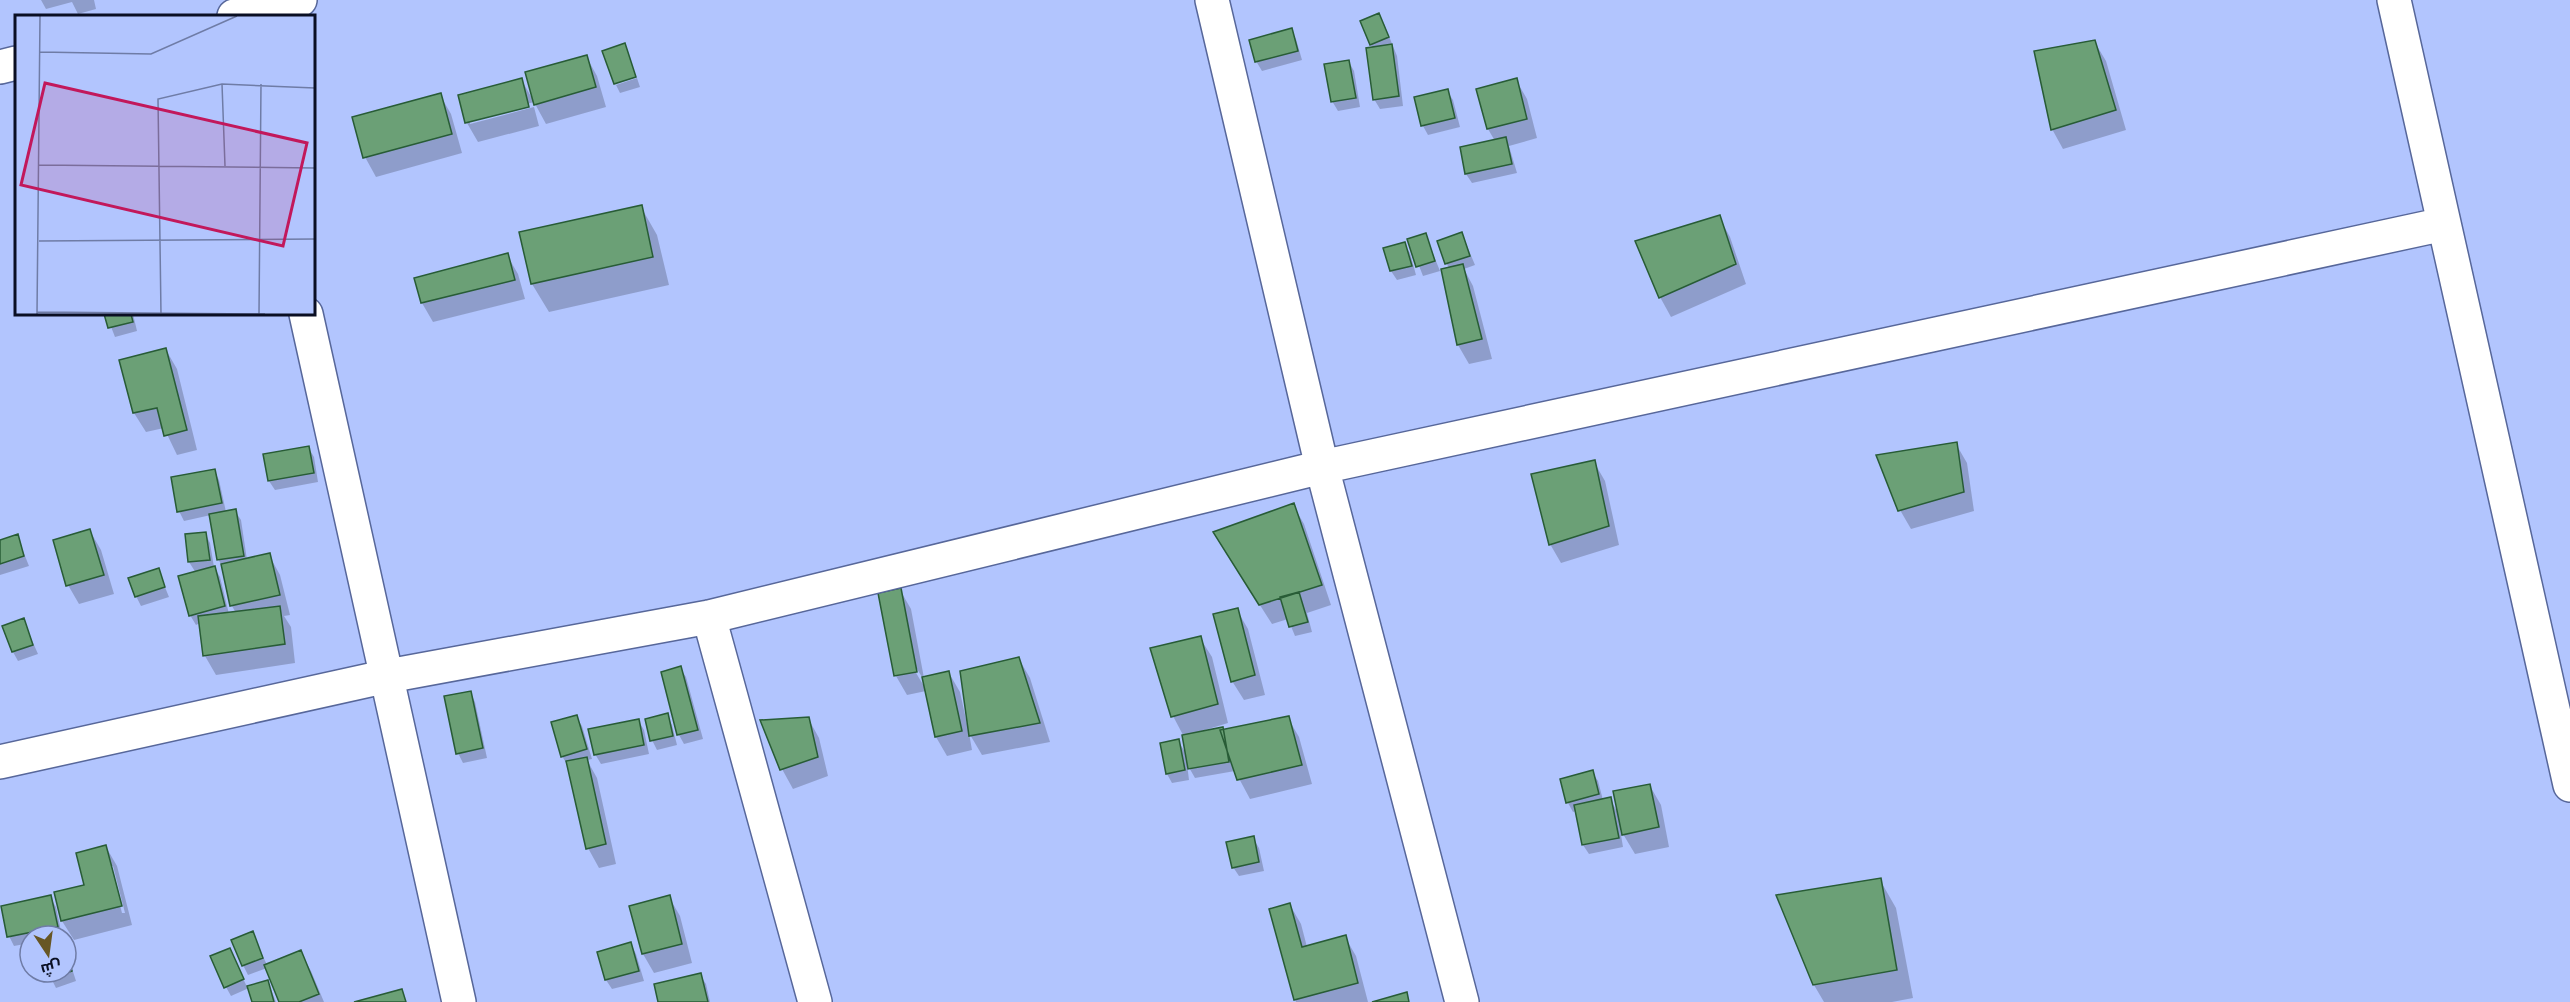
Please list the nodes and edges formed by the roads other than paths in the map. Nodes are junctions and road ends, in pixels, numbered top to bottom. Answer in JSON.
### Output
{"nodes":[{"id":1,"x":300,"y":0,"type":"edge"},
{"id":2,"x":1212,"y":0,"type":"edge"},
{"id":3,"x":2394,"y":0,"type":"edge"},
{"id":4,"x":237,"y":12,"type":"edge"},
{"id":5,"x":15,"y":63,"type":"edge"},
{"id":6,"x":0,"y":67,"type":"edge"},
{"id":7,"x":2444,"y":224,"type":"junction"},
{"id":8,"x":306,"y":315,"type":"edge"},
{"id":9,"x":1322,"y":467,"type":"junction"},
{"id":10,"x":708,"y":617,"type":"junction"},
{"id":11,"x":388,"y":676,"type":"junction"},
{"id":12,"x":0,"y":762,"type":"edge"},
{"id":13,"x":2570,"y":785,"type":"edge"},
{"id":14,"x":459,"y":1002,"type":"edge"},
{"id":15,"x":815,"y":1002,"type":"edge"},
{"id":16,"x":1462,"y":1002,"type":"edge"}],
"edges":[{"from":1,"to":4,"type":"street"},
{"from":2,"to":9,"type":"street"},
{"from":3,"to":7,"type":"street"},
{"from":5,"to":6,"type":"street"},
{"from":7,"to":9,"type":"street"},
{"from":7,"to":13,"type":"street"},
{"from":8,"to":11,"type":"street"},
{"from":9,"to":10,"type":"street"},
{"from":9,"to":16,"type":"street"},
{"from":10,"to":11,"type":"street"},
{"from":10,"to":15,"type":"street"},
{"from":11,"to":12,"type":"street"},
{"from":11,"to":14,"type":"street"}]}
